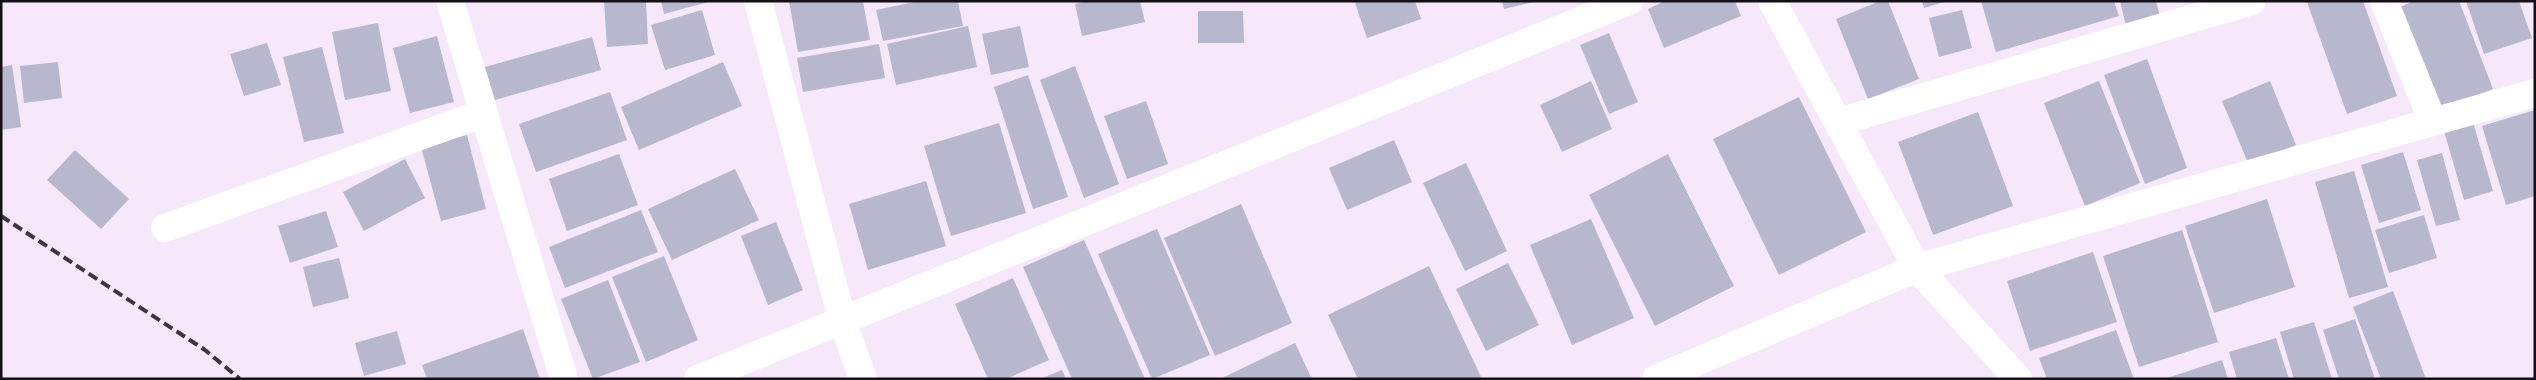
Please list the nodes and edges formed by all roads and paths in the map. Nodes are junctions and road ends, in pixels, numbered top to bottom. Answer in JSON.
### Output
{"nodes":[{"id":1,"x":450,"y":1,"type":"edge"},
{"id":2,"x":758,"y":1,"type":"edge"},
{"id":3,"x":1629,"y":1,"type":"edge"},
{"id":4,"x":1772,"y":1,"type":"edge"},
{"id":5,"x":2252,"y":1,"type":"edge"},
{"id":6,"x":2384,"y":1,"type":"edge"},
{"id":7,"x":2535,"y":93,"type":"edge"},
{"id":8,"x":484,"y":113,"type":"junction"},
{"id":9,"x":1838,"y":122,"type":"junction"},
{"id":10,"x":2433,"y":122,"type":"junction"},
{"id":11,"x":165,"y":228,"type":"dead end"},
{"id":12,"x":1917,"y":268,"type":"junction"},
{"id":13,"x":842,"y":319,"type":"junction"},
{"id":14,"x":564,"y":379,"type":"edge"},
{"id":15,"x":698,"y":379,"type":"edge"},
{"id":16,"x":863,"y":379,"type":"edge"},
{"id":17,"x":1656,"y":379,"type":"edge"},
{"id":18,"x":2018,"y":379,"type":"edge"}],
"edges":[{"from":1,"to":8,"type":"street"},
{"from":2,"to":13,"type":"street"},
{"from":3,"to":13,"type":"street"},
{"from":4,"to":9,"type":"street"},
{"from":5,"to":9,"type":"street"},
{"from":6,"to":10,"type":"street"},
{"from":7,"to":10,"type":"street"},
{"from":8,"to":11,"type":"street"},
{"from":8,"to":14,"type":"street"},
{"from":9,"to":12,"type":"street"},
{"from":10,"to":12,"type":"street"},
{"from":12,"to":17,"type":"street"},
{"from":12,"to":18,"type":"street"},
{"from":13,"to":15,"type":"street"},
{"from":13,"to":16,"type":"street"}]}
